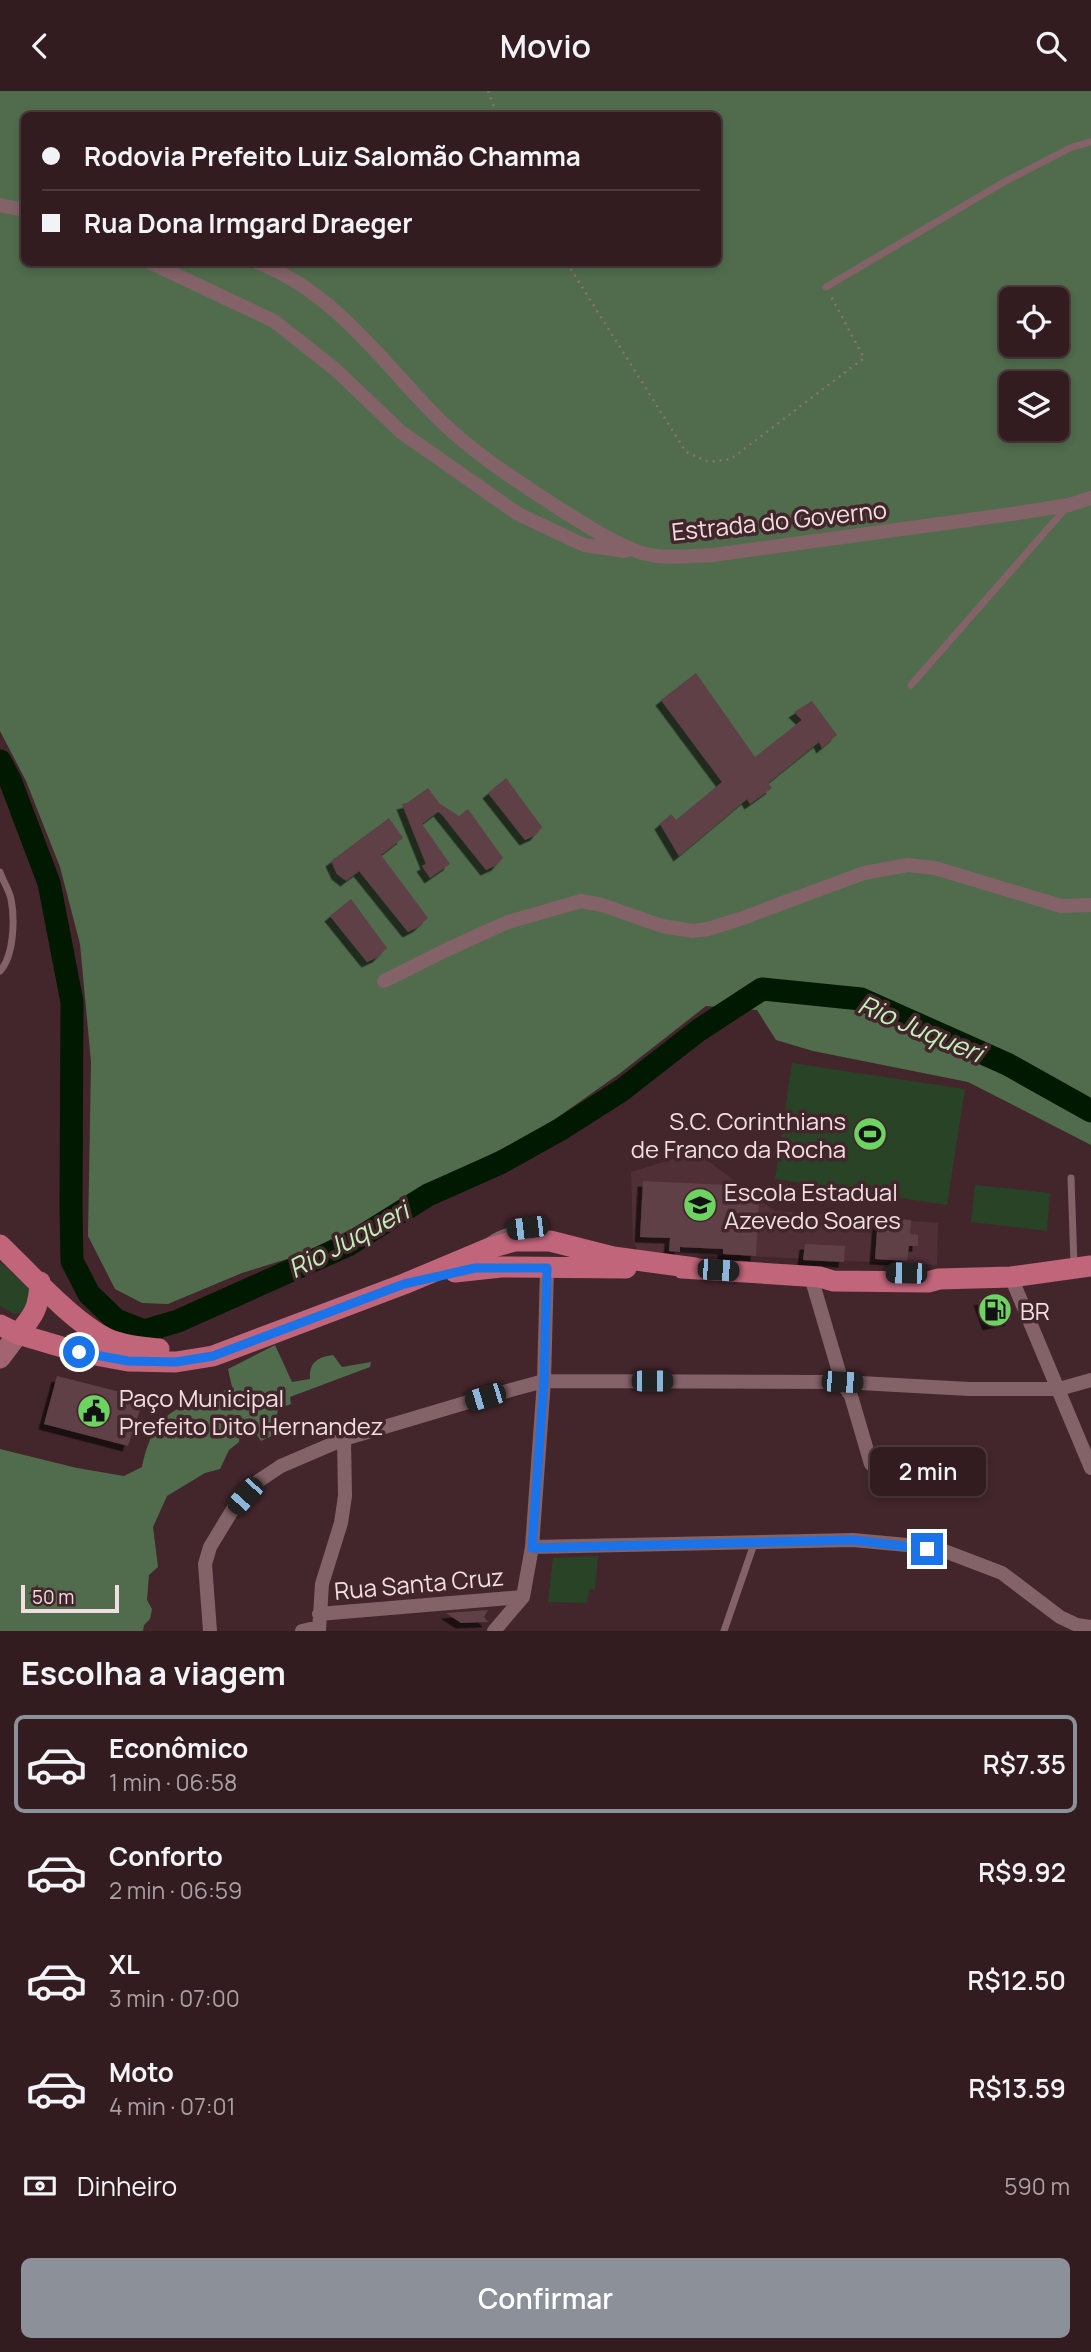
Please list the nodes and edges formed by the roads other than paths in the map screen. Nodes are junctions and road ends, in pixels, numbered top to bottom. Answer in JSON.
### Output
{"nodes":[{"id":1,"x":1091,"y":142,"type":"edge"},
{"id":2,"x":0,"y":205,"type":"edge"},
{"id":3,"x":21,"y":208,"type":"edge"},
{"id":4,"x":157,"y":266,"type":"edge"},
{"id":5,"x":267,"y":266,"type":"edge"},
{"id":6,"x":826,"y":287,"type":"road end"},
{"id":7,"x":1089,"y":499,"type":"edge"},
{"id":8,"x":1069,"y":505,"type":"junction"},
{"id":9,"x":641,"y":552,"type":"junction"},
{"id":10,"x":911,"y":685,"type":"dead end"},
{"id":11,"x":0,"y":872,"type":"edge"},
{"id":12,"x":1091,"y":905,"type":"edge"},
{"id":13,"x":0,"y":971,"type":"edge"},
{"id":14,"x":384,"y":981,"type":"dead end"},
{"id":15,"x":1071,"y":1178,"type":"dead end"},
{"id":16,"x":0,"y":1245,"type":"edge"},
{"id":17,"x":613,"y":1257,"type":"junction"},
{"id":18,"x":1083,"y":1267,"type":"edge"},
{"id":19,"x":547,"y":1268,"type":"junction"},
{"id":20,"x":695,"y":1268,"type":"junction"},
{"id":21,"x":815,"y":1277,"type":"junction"},
{"id":22,"x":1011,"y":1277,"type":"junction"},
{"id":23,"x":40,"y":1282,"type":"junction"},
{"id":24,"x":404,"y":1284,"type":"junction"},
{"id":25,"x":9,"y":1329,"type":"edge"},
{"id":26,"x":259,"y":1340,"type":"junction"},
{"id":27,"x":0,"y":1358,"type":"edge"},
{"id":28,"x":1091,"y":1380,"type":"edge"},
{"id":29,"x":544,"y":1381,"type":"junction"},
{"id":30,"x":842,"y":1382,"type":"junction"},
{"id":31,"x":1059,"y":1389,"type":"junction"},
{"id":32,"x":344,"y":1439,"type":"junction"},
{"id":33,"x":871,"y":1464,"type":"dead end"},
{"id":34,"x":1091,"y":1468,"type":"edge"},
{"id":35,"x":754,"y":1544,"type":"junction"},
{"id":36,"x":532,"y":1548,"type":"junction"},
{"id":37,"x":523,"y":1597,"type":"junction"},
{"id":38,"x":319,"y":1624,"type":"edge"},
{"id":39,"x":1091,"y":1627,"type":"edge"},
{"id":40,"x":211,"y":1631,"type":"edge"},
{"id":41,"x":302,"y":1631,"type":"edge"},
{"id":42,"x":494,"y":1631,"type":"edge"},
{"id":43,"x":723,"y":1631,"type":"edge"}],
"edges":[{"from":1,"to":6,"type":"lane"},
{"from":2,"to":3,"type":"street"},
{"from":4,"to":9,"type":"street"},
{"from":5,"to":9,"type":"street","name":"Estrada do Governo"},
{"from":7,"to":8,"type":"street","name":"Estrada do Governo"},
{"from":8,"to":9,"type":"street","name":"Estrada do Governo"},
{"from":8,"to":10,"type":"lane","name":"Estrada do Governo"},
{"from":11,"to":13,"type":"lane"},
{"from":12,"to":14,"type":"street"},
{"from":15,"to":18,"type":"lane"},
{"from":16,"to":23,"type":"main road"},
{"from":17,"to":19,"type":"main road"},
{"from":17,"to":20,"type":"main road"},
{"from":17,"to":24,"type":"main road"},
{"from":18,"to":22,"type":"main road"},
{"from":19,"to":20,"type":"main road"},
{"from":19,"to":24,"type":"main road"},
{"from":19,"to":29,"type":"street"},
{"from":20,"to":21,"type":"main road"},
{"from":21,"to":22,"type":"main road"},
{"from":21,"to":30,"type":"street"},
{"from":22,"to":31,"type":"street"},
{"from":23,"to":25,"type":"main road"},
{"from":23,"to":26,"type":"main road"},
{"from":24,"to":26,"type":"main road"},
{"from":25,"to":26,"type":"main road"},
{"from":25,"to":27,"type":"street"},
{"from":28,"to":31,"type":"street"},
{"from":29,"to":30,"type":"street"},
{"from":29,"to":32,"type":"street"},
{"from":29,"to":36,"type":"street"},
{"from":30,"to":31,"type":"street"},
{"from":30,"to":33,"type":"street"},
{"from":31,"to":34,"type":"street"},
{"from":32,"to":38,"type":"street"},
{"from":32,"to":40,"type":"street"},
{"from":35,"to":36,"type":"street"},
{"from":35,"to":39,"type":"street"},
{"from":35,"to":43,"type":"lane"},
{"from":36,"to":37,"type":"street"},
{"from":37,"to":38,"type":"street","name":"Rua Santa Cruz"},
{"from":37,"to":42,"type":"street"},
{"from":38,"to":41,"type":"street","name":"Rua Santa Cruz"}]}
